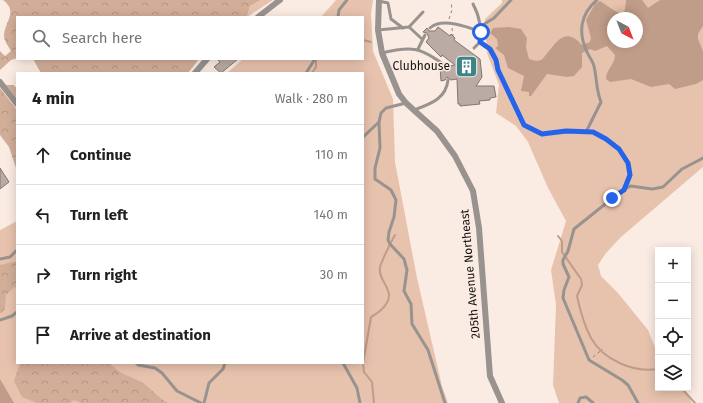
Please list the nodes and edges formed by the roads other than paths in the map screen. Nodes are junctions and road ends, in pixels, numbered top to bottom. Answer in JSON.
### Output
{"nodes":[{"id":1,"x":280,"y":0,"type":"edge"},
{"id":2,"x":347,"y":0,"type":"edge"},
{"id":3,"x":378,"y":0,"type":"edge"},
{"id":4,"x":511,"y":0,"type":"edge"},
{"id":5,"x":597,"y":0,"type":"edge"},
{"id":6,"x":473,"y":4,"type":"dead end"},
{"id":7,"x":423,"y":12,"type":"dead end"},
{"id":8,"x":259,"y":16,"type":"edge"},
{"id":9,"x":338,"y":16,"type":"edge"},
{"id":10,"x":481,"y":26,"type":"junction"},
{"id":11,"x":409,"y":27,"type":"junction"},
{"id":12,"x":404,"y":28,"type":"junction"},
{"id":13,"x":430,"y":28,"type":"dead end"},
{"id":14,"x":378,"y":30,"type":"junction"},
{"id":15,"x":481,"y":32,"type":"junction"},
{"id":16,"x":425,"y":35,"type":"dead end"},
{"id":17,"x":422,"y":39,"type":"junction"},
{"id":18,"x":480,"y":42,"type":"junction"},
{"id":19,"x":474,"y":48,"type":"dead end"},
{"id":20,"x":418,"y":49,"type":"junction"},
{"id":21,"x":382,"y":53,"type":"junction"},
{"id":22,"x":206,"y":60,"type":"edge"},
{"id":23,"x":314,"y":60,"type":"edge"},
{"id":24,"x":446,"y":66,"type":"dead end"},
{"id":25,"x":195,"y":72,"type":"edge"},
{"id":26,"x":307,"y":72,"type":"edge"},
{"id":27,"x":448,"y":80,"type":"dead end"},
{"id":28,"x":0,"y":82,"type":"edge"},
{"id":29,"x":16,"y":103,"type":"edge"},
{"id":30,"x":406,"y":103,"type":"junction"},
{"id":31,"x":414,"y":110,"type":"junction"},
{"id":32,"x":379,"y":122,"type":"junction"},
{"id":33,"x":586,"y":132,"type":"junction"},
{"id":34,"x":364,"y":136,"type":"edge"},
{"id":35,"x":703,"y":158,"type":"edge"},
{"id":36,"x":624,"y":190,"type":"junction"},
{"id":37,"x":16,"y":251,"type":"edge"},
{"id":38,"x":0,"y":259,"type":"edge"},
{"id":39,"x":16,"y":313,"type":"edge"},
{"id":40,"x":0,"y":320,"type":"edge"},
{"id":41,"x":137,"y":364,"type":"edge"},
{"id":42,"x":225,"y":364,"type":"edge"},
{"id":43,"x":344,"y":364,"type":"edge"},
{"id":44,"x":201,"y":403,"type":"edge"},
{"id":45,"x":204,"y":403,"type":"edge"},
{"id":46,"x":360,"y":403,"type":"edge"},
{"id":47,"x":445,"y":403,"type":"edge"},
{"id":48,"x":502,"y":403,"type":"edge"},
{"id":49,"x":578,"y":403,"type":"edge"},
{"id":50,"x":593,"y":403,"type":"edge"},
{"id":51,"x":638,"y":403,"type":"edge"}],
"edges":[{"from":1,"to":8,"type":"street"},
{"from":2,"to":9,"type":"lane"},
{"from":3,"to":12,"type":"lane"},
{"from":3,"to":14,"type":"street","name":"205th Avenue Northeast"},
{"from":4,"to":10,"type":"lane"},
{"from":5,"to":33,"type":"lane"},
{"from":6,"to":10,"type":"lane"},
{"from":7,"to":11,"type":"lane"},
{"from":10,"to":15,"type":"lane"},
{"from":11,"to":12,"type":"lane"},
{"from":11,"to":17,"type":"lane"},
{"from":12,"to":14,"type":"lane"},
{"from":13,"to":15,"type":"lane"},
{"from":14,"to":21,"type":"street","name":"205th Avenue Northeast"},
{"from":15,"to":18,"type":"lane"},
{"from":16,"to":17,"type":"lane"},
{"from":17,"to":20,"type":"lane"},
{"from":18,"to":19,"type":"lane"},
{"from":18,"to":33,"type":"lane"},
{"from":20,"to":21,"type":"lane"},
{"from":20,"to":24,"type":"lane"},
{"from":21,"to":30,"type":"street","name":"205th Avenue Northeast"},
{"from":22,"to":25,"type":"street"},
{"from":23,"to":26,"type":"lane"},
{"from":27,"to":31,"type":"lane"},
{"from":28,"to":29,"type":"street"},
{"from":30,"to":31,"type":"street","name":"205th Avenue Northeast"},
{"from":30,"to":32,"type":"lane"},
{"from":31,"to":48,"type":"street","name":"205th Avenue Northeast"},
{"from":32,"to":34,"type":"lane"},
{"from":32,"to":47,"type":"lane"},
{"from":33,"to":36,"type":"lane"},
{"from":35,"to":36,"type":"lane"},
{"from":36,"to":51,"type":"lane"},
{"from":37,"to":38,"type":"lane"},
{"from":39,"to":40,"type":"lane"},
{"from":41,"to":44,"type":"lane"},
{"from":42,"to":45,"type":"lane"},
{"from":43,"to":46,"type":"lane"},
{"from":49,"to":50,"type":"lane"}]}
